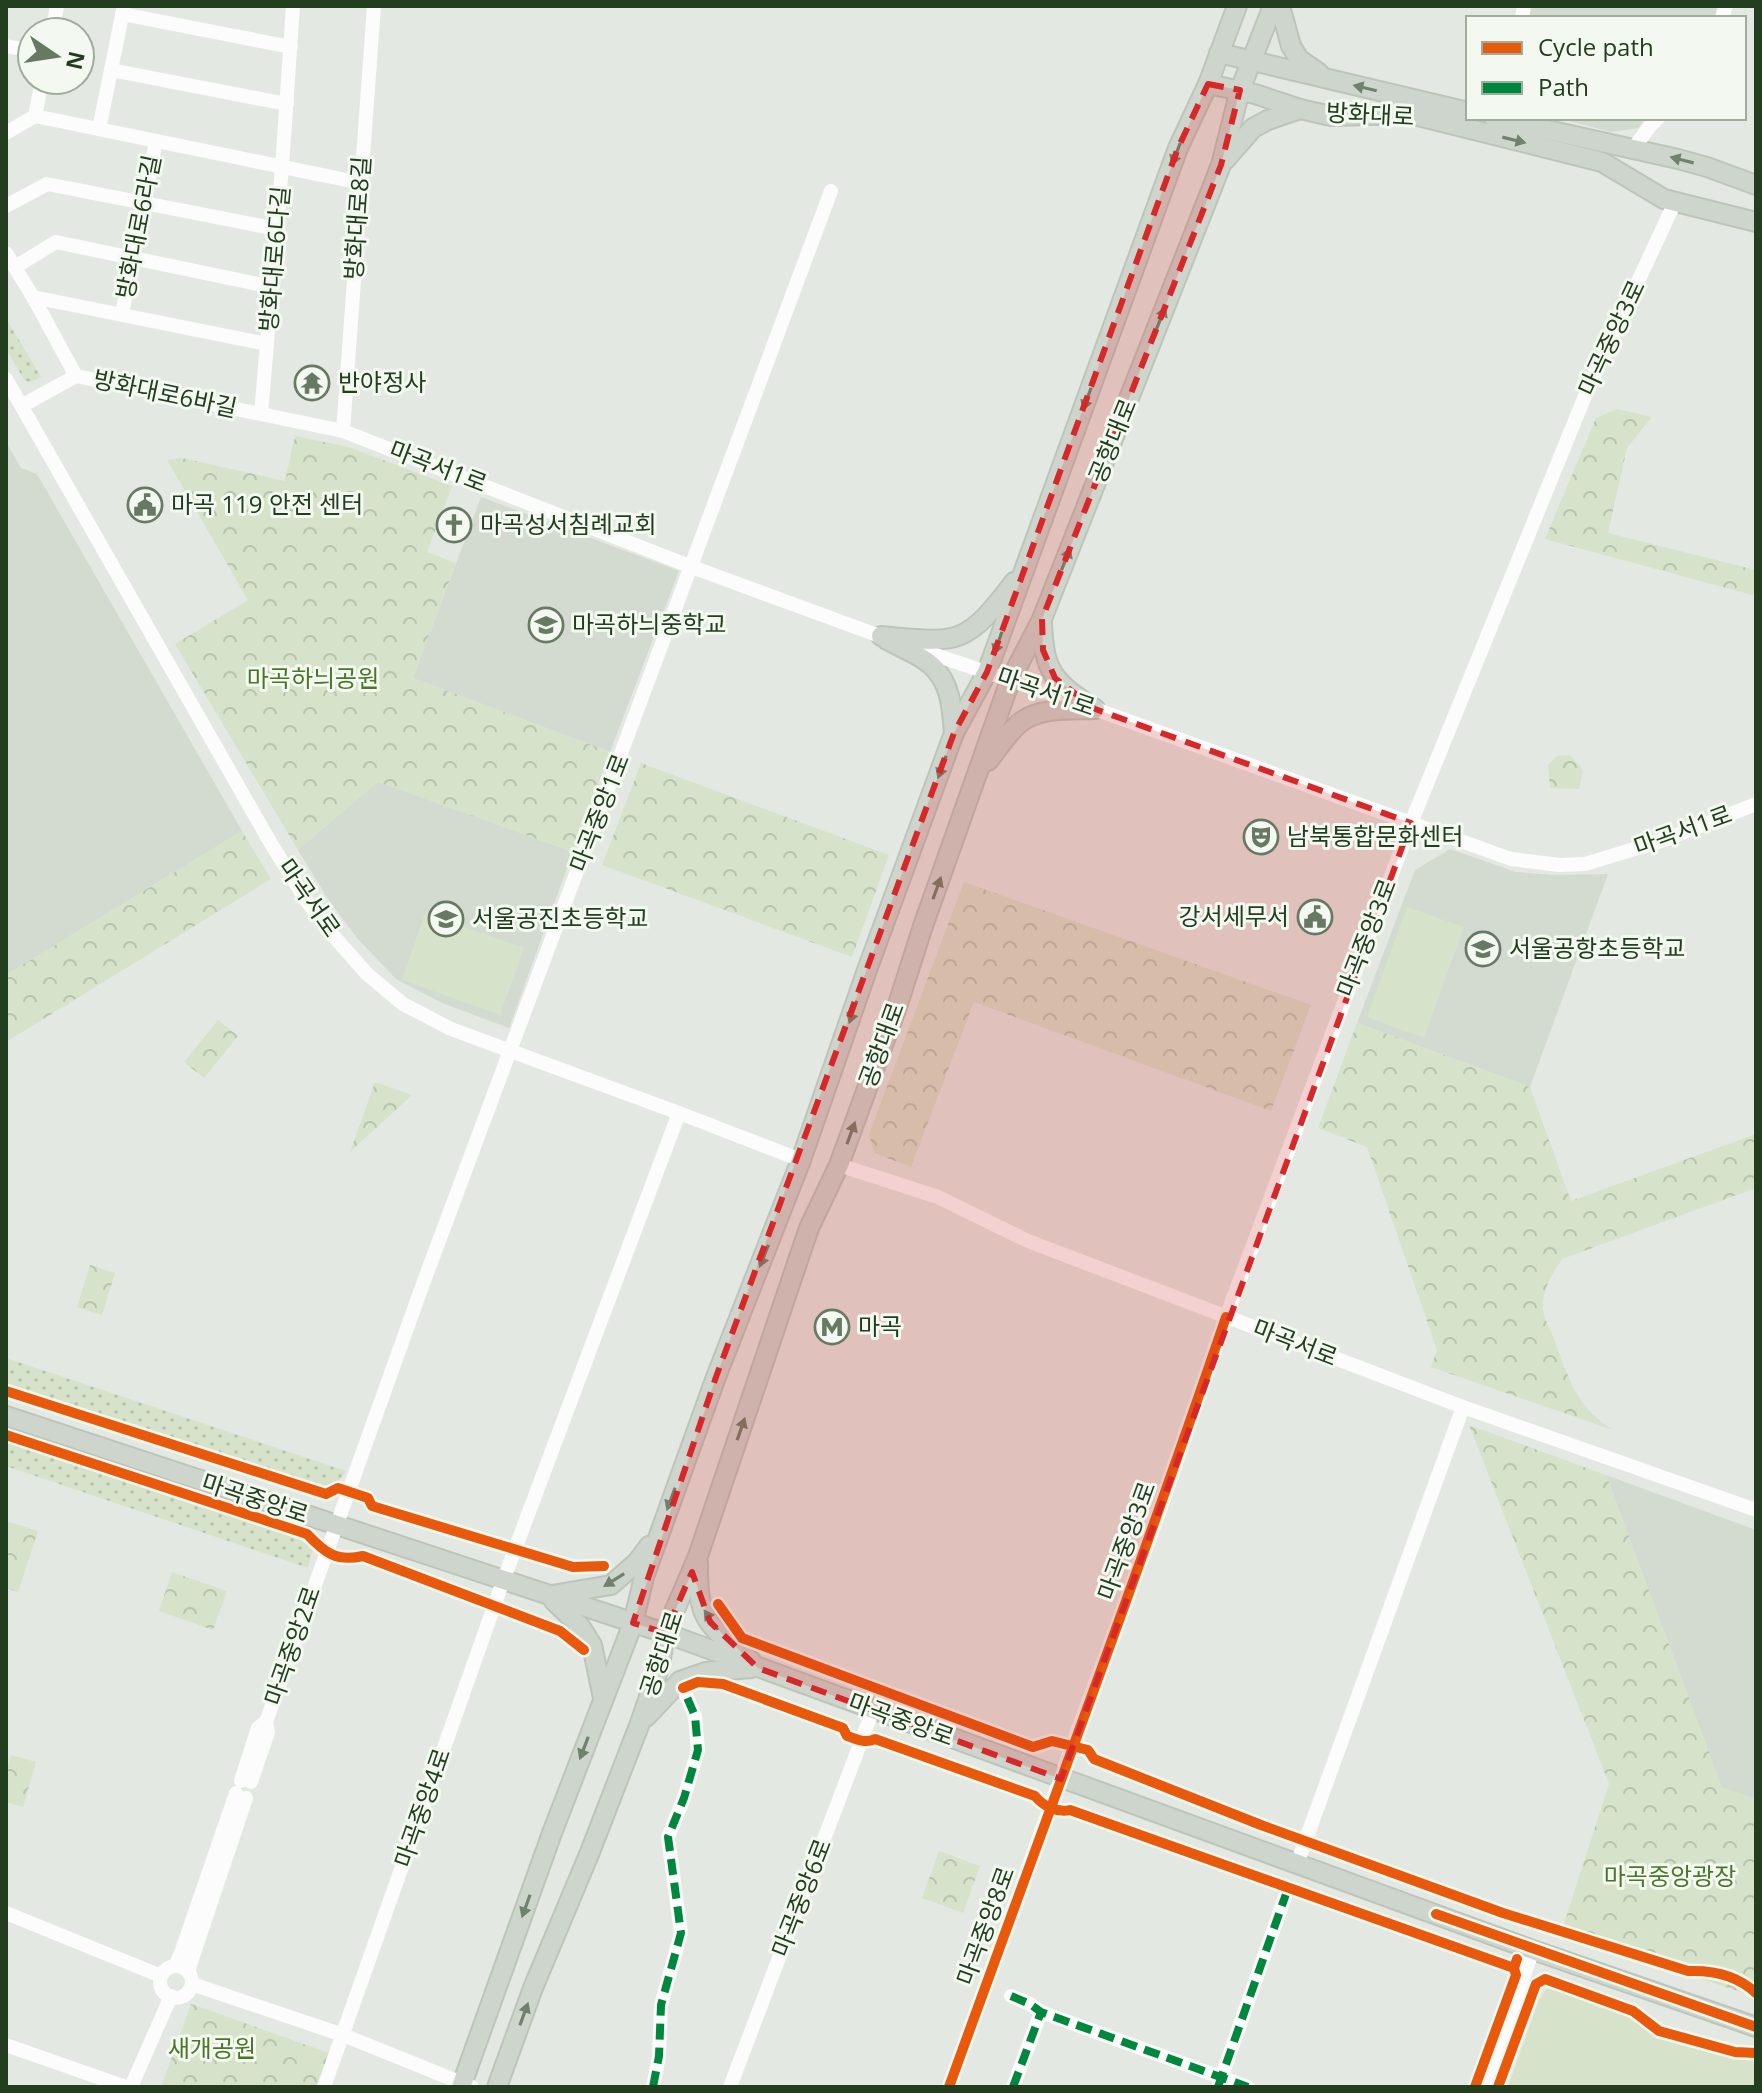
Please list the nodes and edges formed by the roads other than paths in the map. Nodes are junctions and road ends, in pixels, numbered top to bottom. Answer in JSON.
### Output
{"nodes":[{"id":1,"x":293,"y":6,"type":"edge"},
{"id":2,"x":374,"y":6,"type":"edge"},
{"id":3,"x":1237,"y":6,"type":"edge"},
{"id":4,"x":1273,"y":6,"type":"edge"},
{"id":5,"x":1280,"y":6,"type":"edge"},
{"id":6,"x":123,"y":10,"type":"edge"},
{"id":7,"x":291,"y":47,"type":"junction"},
{"id":8,"x":1219,"y":53,"type":"junction"},
{"id":9,"x":1250,"y":62,"type":"junction"},
{"id":10,"x":111,"y":70,"type":"junction"},
{"id":11,"x":1328,"y":79,"type":"junction"},
{"id":12,"x":1208,"y":84,"type":"junction"},
{"id":13,"x":1240,"y":90,"type":"junction"},
{"id":14,"x":39,"y":96,"type":"edge"},
{"id":15,"x":287,"y":104,"type":"junction"},
{"id":16,"x":1300,"y":109,"type":"junction"},
{"id":17,"x":1466,"y":112,"type":"edge"},
{"id":18,"x":35,"y":116,"type":"junction"},
{"id":19,"x":1503,"y":120,"type":"edge"},
{"id":20,"x":1656,"y":120,"type":"edge"},
{"id":21,"x":99,"y":129,"type":"junction"},
{"id":22,"x":6,"y":133,"type":"edge"},
{"id":23,"x":156,"y":141,"type":"junction"},
{"id":24,"x":1633,"y":149,"type":"junction"},
{"id":25,"x":1221,"y":165,"type":"junction"},
{"id":26,"x":282,"y":167,"type":"junction"},
{"id":27,"x":361,"y":183,"type":"junction"},
{"id":28,"x":1756,"y":185,"type":"edge"},
{"id":29,"x":831,"y":191,"type":"dead end"},
{"id":30,"x":1675,"y":202,"type":"junction"},
{"id":31,"x":144,"y":203,"type":"junction"},
{"id":32,"x":6,"y":206,"type":"edge"},
{"id":33,"x":1756,"y":222,"type":"edge"},
{"id":34,"x":277,"y":229,"type":"junction"},
{"id":35,"x":6,"y":253,"type":"edge"},
{"id":36,"x":133,"y":258,"type":"junction"},
{"id":37,"x":15,"y":267,"type":"junction"},
{"id":38,"x":272,"y":287,"type":"junction"},
{"id":39,"x":33,"y":297,"type":"junction"},
{"id":40,"x":122,"y":314,"type":"junction"},
{"id":41,"x":267,"y":344,"type":"junction"},
{"id":42,"x":76,"y":376,"type":"junction"},
{"id":43,"x":6,"y":379,"type":"edge"},
{"id":44,"x":23,"y":405,"type":"junction"},
{"id":45,"x":261,"y":414,"type":"junction"},
{"id":46,"x":343,"y":431,"type":"junction"},
{"id":47,"x":692,"y":567,"type":"junction"},
{"id":48,"x":1024,"y":568,"type":"junction"},
{"id":49,"x":1042,"y":619,"type":"junction"},
{"id":50,"x":881,"y":636,"type":"junction"},
{"id":51,"x":987,"y":672,"type":"junction"},
{"id":52,"x":1010,"y":681,"type":"junction"},
{"id":53,"x":1095,"y":709,"type":"junction"},
{"id":54,"x":954,"y":733,"type":"junction"},
{"id":55,"x":978,"y":773,"type":"junction"},
{"id":56,"x":1756,"y":804,"type":"edge"},
{"id":57,"x":1411,"y":823,"type":"junction"},
{"id":58,"x":511,"y":1050,"type":"junction"},
{"id":59,"x":679,"y":1113,"type":"junction"},
{"id":60,"x":801,"y":1160,"type":"junction"},
{"id":61,"x":839,"y":1165,"type":"junction"},
{"id":62,"x":1226,"y":1317,"type":"junction"},
{"id":63,"x":1463,"y":1407,"type":"junction"},
{"id":64,"x":6,"y":1416,"type":"edge"},
{"id":65,"x":1756,"y":1510,"type":"edge"},
{"id":66,"x":335,"y":1525,"type":"junction"},
{"id":67,"x":660,"y":1532,"type":"junction"},
{"id":68,"x":698,"y":1556,"type":"junction"},
{"id":69,"x":503,"y":1581,"type":"junction"},
{"id":70,"x":549,"y":1596,"type":"junction"},
{"id":71,"x":633,"y":1623,"type":"junction"},
{"id":72,"x":665,"y":1633,"type":"junction"},
{"id":73,"x":758,"y":1668,"type":"junction"},
{"id":74,"x":683,"y":1688,"type":"dead end"},
{"id":75,"x":603,"y":1698,"type":"junction"},
{"id":76,"x":873,"y":1710,"type":"junction"},
{"id":77,"x":640,"y":1723,"type":"junction"},
{"id":78,"x":1061,"y":1779,"type":"junction"},
{"id":79,"x":1297,"y":1864,"type":"junction"},
{"id":80,"x":1286,"y":1894,"type":"dead end"},
{"id":81,"x":6,"y":1913,"type":"edge"},
{"id":82,"x":1533,"y":1950,"type":"junction"},
{"id":83,"x":185,"y":1973,"type":"junction"},
{"id":84,"x":161,"y":1976,"type":"junction"},
{"id":85,"x":171,"y":1996,"type":"junction"},
{"id":86,"x":1011,"y":1996,"type":"dead end"},
{"id":87,"x":1041,"y":2012,"type":"junction"},
{"id":88,"x":1756,"y":2027,"type":"edge"},
{"id":89,"x":343,"y":2035,"type":"junction"},
{"id":90,"x":6,"y":2045,"type":"edge"},
{"id":91,"x":1220,"y":2082,"type":"edge"},
{"id":92,"x":465,"y":2086,"type":"edge"},
{"id":93,"x":128,"y":2087,"type":"edge"},
{"id":94,"x":324,"y":2087,"type":"edge"},
{"id":95,"x":497,"y":2087,"type":"edge"},
{"id":96,"x":653,"y":2087,"type":"edge"},
{"id":97,"x":730,"y":2087,"type":"edge"},
{"id":98,"x":949,"y":2087,"type":"edge"},
{"id":99,"x":1013,"y":2087,"type":"edge"},
{"id":100,"x":1248,"y":2087,"type":"edge"},
{"id":101,"x":1484,"y":2087,"type":"edge"}],
"edges":[{"from":1,"to":7,"type":"street","name":"방화대로6다길"},
{"from":2,"to":27,"type":"street","name":"방화대로8길"},
{"from":3,"to":8,"type":"main road","name":"공항대로"},
{"from":4,"to":9,"type":"main road","name":"공항대로"},
{"from":5,"to":11,"type":"main road"},
{"from":6,"to":7,"type":"street"},
{"from":6,"to":10,"type":"street"},
{"from":7,"to":15,"type":"street","name":"방화대로6다길"},
{"from":8,"to":9,"type":"main road","name":"방화대로"},
{"from":8,"to":12,"type":"main road","name":"공항대로"},
{"from":9,"to":11,"type":"main road","name":"방화대로"},
{"from":9,"to":13,"type":"main road","name":"공항대로"},
{"from":10,"to":15,"type":"street"},
{"from":10,"to":21,"type":"street"},
{"from":17,"to":11,"type":"main road","name":"방화대로","one_way":true},
{"from":12,"to":13,"type":"main road","name":"방화대로"},
{"from":12,"to":48,"type":"main road","name":"공항대로","one_way":true},
{"from":13,"to":16,"type":"main road","name":"방화대로"},
{"from":13,"to":25,"type":"main road","name":"공항대로"},
{"from":14,"to":18,"type":"street"},
{"from":15,"to":26,"type":"street","name":"방화대로6다길"},
{"from":16,"to":25,"type":"main road"},
{"from":16,"to":30,"type":"main road","name":"방화대로","one_way":true},
{"from":18,"to":21,"type":"street","name":"방화대로6라길"},
{"from":18,"to":22,"type":"street"},
{"from":19,"to":24,"type":"main road"},
{"from":20,"to":24,"type":"street"},
{"from":21,"to":23,"type":"street","name":"방화대로6라길"},
{"from":23,"to":26,"type":"street","name":"방화대로6라길"},
{"from":23,"to":31,"type":"street","name":"방화대로6라길"},
{"from":28,"to":24,"type":"main road","one_way":true},
{"from":49,"to":25,"type":"main road","name":"공항대로","one_way":true},
{"from":26,"to":27,"type":"street","name":"방화대로6라길"},
{"from":26,"to":34,"type":"street","name":"방화대로6다길"},
{"from":27,"to":46,"type":"street","name":"방화대로8길"},
{"from":29,"to":47,"type":"street","name":"마곡중앙1로"},
{"from":30,"to":33,"type":"main road","name":"방화대로"},
{"from":30,"to":57,"type":"street","name":"마곡중앙3로"},
{"from":31,"to":32,"type":"street"},
{"from":31,"to":34,"type":"street"},
{"from":31,"to":36,"type":"street","name":"방화대로6라길"},
{"from":34,"to":38,"type":"street","name":"방화대로6다길"},
{"from":35,"to":37,"type":"street","name":"방화대로6바길"},
{"from":36,"to":37,"type":"street"},
{"from":36,"to":38,"type":"street"},
{"from":36,"to":40,"type":"street","name":"방화대로6라길"},
{"from":37,"to":39,"type":"street","name":"방화대로6바길"},
{"from":38,"to":41,"type":"street","name":"방화대로6다길"},
{"from":39,"to":40,"type":"street"},
{"from":39,"to":42,"type":"street","name":"방화대로6바길"},
{"from":40,"to":41,"type":"street"},
{"from":41,"to":45,"type":"street","name":"방화대로6다길"},
{"from":42,"to":44,"type":"street"},
{"from":42,"to":45,"type":"street","name":"방화대로6바길"},
{"from":43,"to":44,"type":"street","name":"마곡서로"},
{"from":44,"to":58,"type":"street","name":"마곡서로"},
{"from":45,"to":46,"type":"street","name":"방화대로6바길"},
{"from":46,"to":47,"type":"street","name":"마곡서1로"},
{"from":47,"to":50,"type":"street","name":"마곡서1로"},
{"from":47,"to":58,"type":"street","name":"마곡중앙1로"},
{"from":48,"to":50,"type":"main road"},
{"from":48,"to":51,"type":"main road","name":"공항대로","one_way":true},
{"from":49,"to":52,"type":"main road","name":"공항대로"},
{"from":49,"to":53,"type":"main road"},
{"from":50,"to":51,"type":"street","name":"마곡서1로"},
{"from":50,"to":54,"type":"main road"},
{"from":51,"to":52,"type":"street","name":"마곡서1로"},
{"from":51,"to":54,"type":"main road","name":"공항대로"},
{"from":52,"to":53,"type":"street","name":"마곡서1로"},
{"from":52,"to":55,"type":"main road","name":"공항대로"},
{"from":53,"to":55,"type":"main road"},
{"from":53,"to":57,"type":"street","name":"마곡서1로"},
{"from":54,"to":60,"type":"main road","name":"공항대로","one_way":true},
{"from":61,"to":55,"type":"main road","name":"공항대로","one_way":true},
{"from":56,"to":57,"type":"street","name":"마곡서1로"},
{"from":57,"to":62,"type":"street","name":"마곡중앙3로"},
{"from":58,"to":59,"type":"street","name":"마곡서로"},
{"from":58,"to":66,"type":"street","name":"마곡중앙1로"},
{"from":59,"to":60,"type":"street","name":"마곡서로"},
{"from":59,"to":69,"type":"street"},
{"from":60,"to":67,"type":"main road","name":"공항대로","one_way":true},
{"from":61,"to":62,"type":"street","name":"마곡서로"},
{"from":68,"to":61,"type":"main road","name":"공항대로","one_way":true},
{"from":62,"to":63,"type":"street","name":"마곡서로"},
{"from":62,"to":78,"type":"street","name":"마곡중앙3로"},
{"from":63,"to":65,"type":"street","name":"마곡서로"},
{"from":63,"to":79,"type":"street"},
{"from":64,"to":66,"type":"main road","name":"마곡중앙로"},
{"from":66,"to":69,"type":"main road","name":"마곡중앙로"},
{"from":66,"to":83,"type":"street","name":"마곡중앙2로"},
{"from":67,"to":70,"type":"main road","one_way":true},
{"from":67,"to":71,"type":"main road","name":"공항대로"},
{"from":68,"to":72,"type":"main road","name":"공항대로"},
{"from":73,"to":68,"type":"main road","one_way":true},
{"from":69,"to":70,"type":"main road","name":"마곡중앙로"},
{"from":69,"to":89,"type":"street","name":"마곡중앙4로"},
{"from":70,"to":71,"type":"main road","name":"마곡중앙로"},
{"from":70,"to":75,"type":"main road"},
{"from":71,"to":72,"type":"main road","name":"마곡중앙로"},
{"from":71,"to":75,"type":"main road","name":"공항대로"},
{"from":72,"to":73,"type":"main road","name":"마곡중앙로"},
{"from":72,"to":77,"type":"main road","name":"공항대로"},
{"from":73,"to":76,"type":"main road","name":"마곡중앙로"},
{"from":73,"to":77,"type":"main road"},
{"from":74,"to":96,"type":"street"},
{"from":75,"to":92,"type":"main road","name":"공항대로","one_way":true},
{"from":76,"to":78,"type":"main road","name":"마곡중앙로"},
{"from":76,"to":97,"type":"street","name":"마곡중앙6로"},
{"from":95,"to":77,"type":"main road","name":"공항대로","one_way":true},
{"from":78,"to":79,"type":"main road","name":"마곡중앙로"},
{"from":78,"to":98,"type":"street","name":"마곡중앙8로"},
{"from":79,"to":82,"type":"main road","name":"마곡중앙로"},
{"from":80,"to":91,"type":"street"},
{"from":81,"to":84,"type":"street"},
{"from":82,"to":88,"type":"main road","name":"마곡중앙로"},
{"from":82,"to":101,"type":"street"},
{"from":83,"to":84,"type":"street"},
{"from":83,"to":85,"type":"street"},
{"from":83,"to":89,"type":"street"},
{"from":84,"to":85,"type":"street"},
{"from":85,"to":93,"type":"street"},
{"from":86,"to":87,"type":"street"},
{"from":87,"to":91,"type":"street"},
{"from":87,"to":99,"type":"street"},
{"from":89,"to":92,"type":"street"},
{"from":89,"to":94,"type":"street","name":"마곡중앙4로"},
{"from":90,"to":93,"type":"street"},
{"from":91,"to":100,"type":"street"}]}
